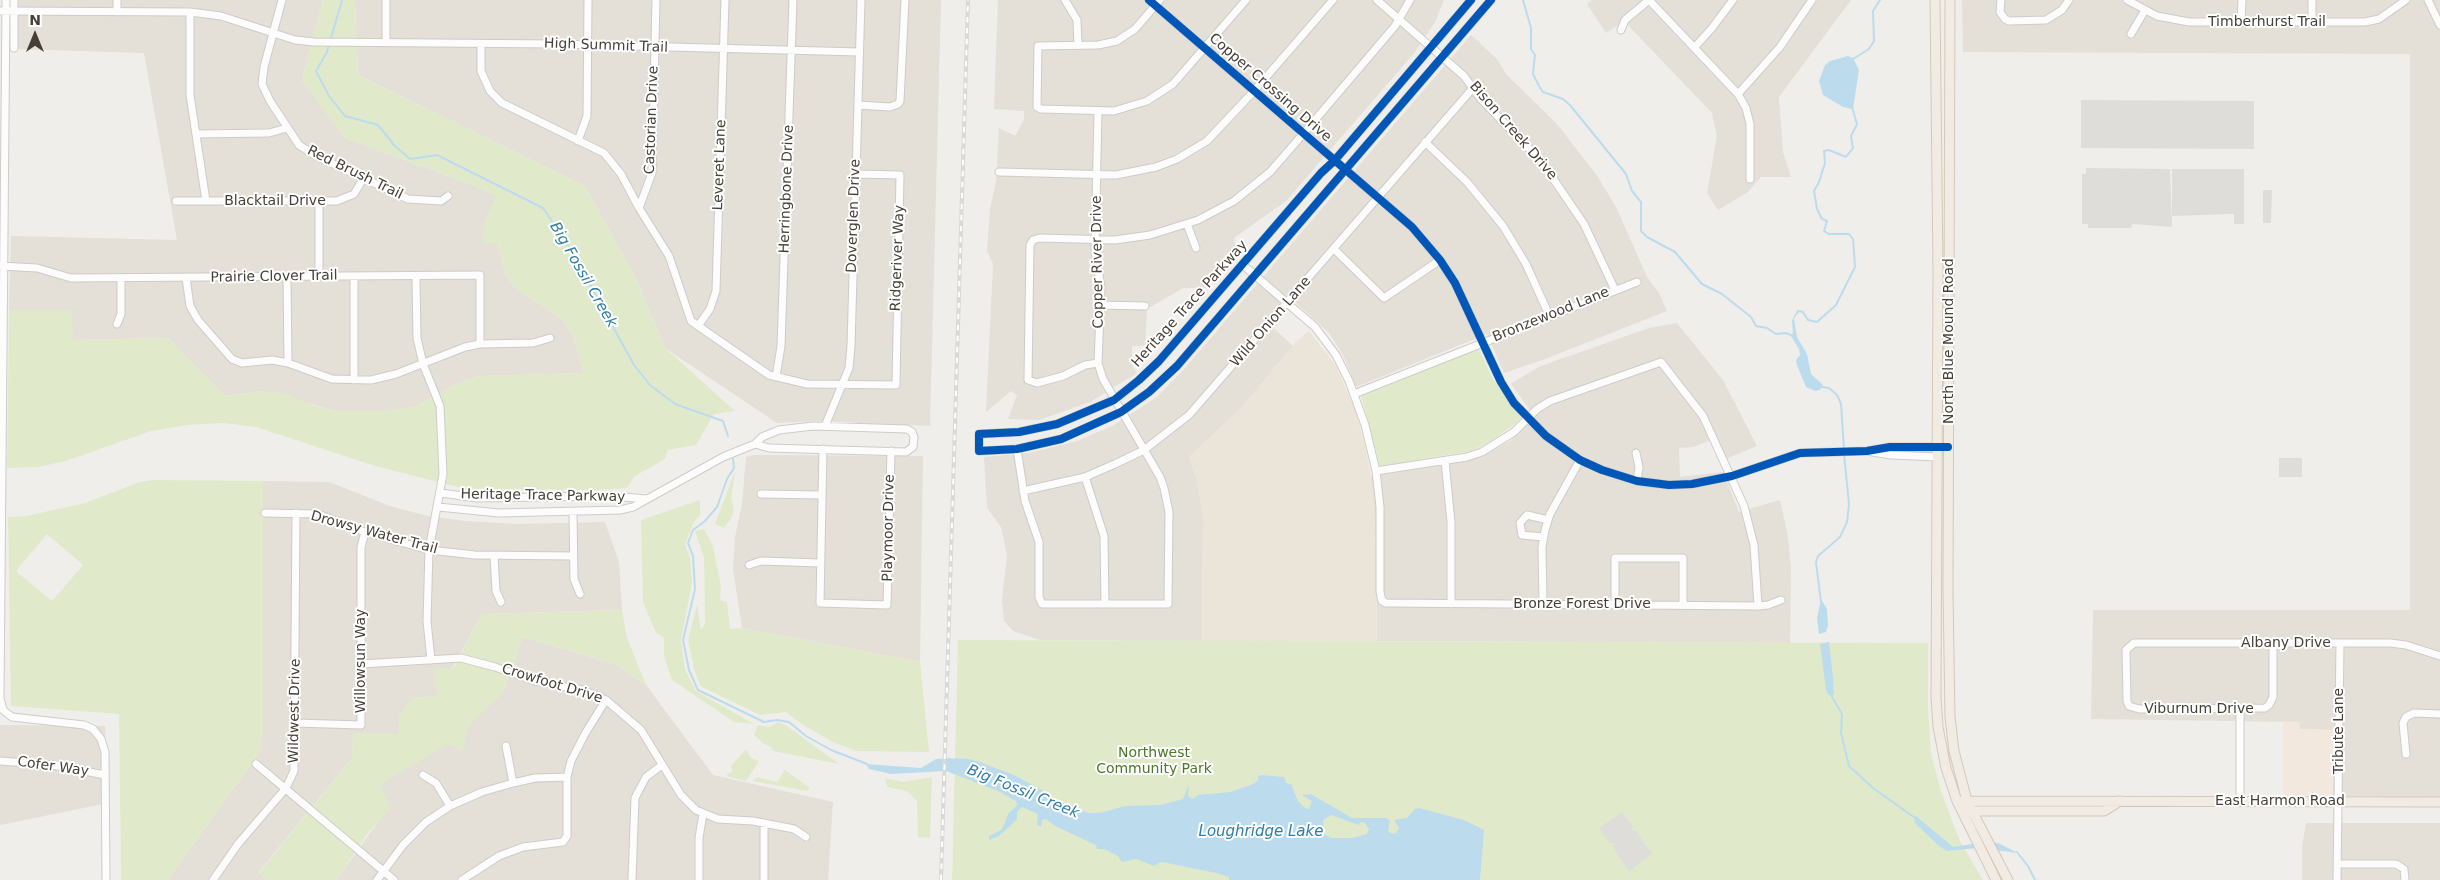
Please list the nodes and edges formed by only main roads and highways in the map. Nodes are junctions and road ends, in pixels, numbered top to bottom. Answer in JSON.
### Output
{"nodes":[{"id":1,"x":1935,"y":0,"type":"edge"},
{"id":2,"x":1950,"y":0,"type":"edge"},
{"id":3,"x":1957,"y":801,"type":"junction"},
{"id":4,"x":1967,"y":801,"type":"junction"},
{"id":5,"x":2121,"y":801,"type":"junction"},
{"id":6,"x":2440,"y":802,"type":"edge"},
{"id":7,"x":1973,"y":811,"type":"junction"},
{"id":8,"x":1962,"y":812,"type":"junction"},
{"id":9,"x":1996,"y":880,"type":"edge"},
{"id":10,"x":2008,"y":880,"type":"edge"}],
"edges":[{"from":1,"to":3,"type":"main road","name":"North Blue Mound Road"},
{"from":2,"to":4,"type":"main road","name":"North Blue Mound Road"},
{"from":3,"to":4,"type":"main road","name":"East Harmon Road"},
{"from":3,"to":8,"type":"main road","name":"North Blue Mound Road"},
{"from":4,"to":5,"type":"main road","name":"East Harmon Road"},
{"from":4,"to":7,"type":"main road","name":"North Blue Mound Road"},
{"from":5,"to":6,"type":"main road","name":"East Harmon Road"},
{"from":5,"to":7,"type":"main road","name":"East Harmon Road"},
{"from":7,"to":8,"type":"main road","name":"East Harmon Road"},
{"from":7,"to":10,"type":"main road","name":"North Blue Mound Road"},
{"from":8,"to":9,"type":"main road","name":"North Blue Mound Road"}]}
